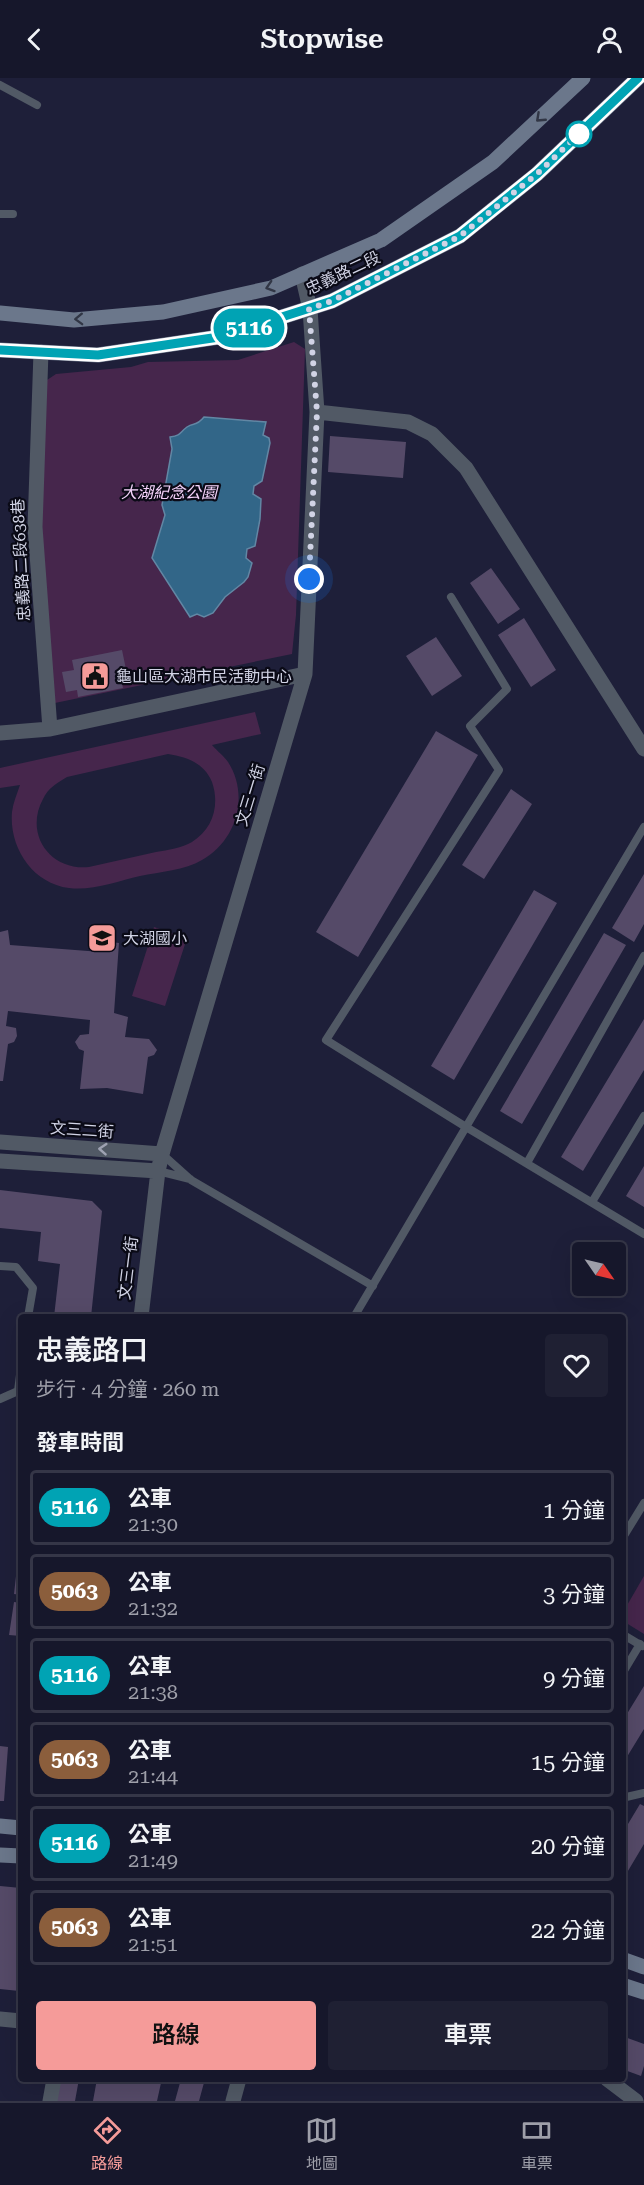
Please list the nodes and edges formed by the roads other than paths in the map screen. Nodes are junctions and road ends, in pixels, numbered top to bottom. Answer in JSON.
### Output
{"nodes":[{"id":1,"x":582,"y":78,"type":"edge"},
{"id":2,"x":638,"y":78,"type":"edge"},
{"id":3,"x":0,"y":85,"type":"edge"},
{"id":4,"x":37,"y":105,"type":"dead end"},
{"id":5,"x":0,"y":214,"type":"edge"},
{"id":6,"x":13,"y":214,"type":"dead end"},
{"id":7,"x":302,"y":274,"type":"junction"},
{"id":8,"x":309,"y":309,"type":"junction"},
{"id":9,"x":0,"y":314,"type":"edge"},
{"id":10,"x":0,"y":350,"type":"edge"},
{"id":11,"x":41,"y":352,"type":"junction"},
{"id":12,"x":317,"y":412,"type":"junction"},
{"id":13,"x":451,"y":597,"type":"dead end"},
{"id":14,"x":305,"y":674,"type":"junction"},
{"id":15,"x":50,"y":729,"type":"junction"},
{"id":16,"x":0,"y":733,"type":"edge"},
{"id":17,"x":644,"y":749,"type":"edge"},
{"id":18,"x":644,"y":827,"type":"edge"},
{"id":19,"x":644,"y":956,"type":"edge"},
{"id":20,"x":644,"y":1116,"type":"edge"},
{"id":21,"x":466,"y":1127,"type":"junction"},
{"id":22,"x":0,"y":1142,"type":"edge"},
{"id":23,"x":162,"y":1154,"type":"junction"},
{"id":24,"x":0,"y":1161,"type":"edge"},
{"id":25,"x":527,"y":1163,"type":"junction"},
{"id":26,"x":158,"y":1171,"type":"junction"},
{"id":27,"x":191,"y":1180,"type":"junction"},
{"id":28,"x":592,"y":1202,"type":"junction"},
{"id":29,"x":644,"y":1234,"type":"edge"},
{"id":30,"x":0,"y":1266,"type":"edge"},
{"id":31,"x":373,"y":1286,"type":"junction"},
{"id":32,"x":29,"y":1314,"type":"edge"},
{"id":33,"x":141,"y":1314,"type":"edge"},
{"id":34,"x":356,"y":1314,"type":"edge"},
{"id":35,"x":18,"y":1391,"type":"edge"},
{"id":36,"x":0,"y":1400,"type":"edge"},
{"id":37,"x":644,"y":1503,"type":"edge"},
{"id":38,"x":626,"y":1532,"type":"edge"},
{"id":39,"x":626,"y":1636,"type":"edge"},
{"id":40,"x":642,"y":1646,"type":"edge"},
{"id":41,"x":626,"y":1668,"type":"edge"},
{"id":42,"x":644,"y":1792,"type":"edge"},
{"id":43,"x":626,"y":1797,"type":"edge"},
{"id":44,"x":0,"y":1826,"type":"edge"},
{"id":45,"x":18,"y":1828,"type":"edge"},
{"id":46,"x":0,"y":1855,"type":"edge"},
{"id":47,"x":18,"y":1856,"type":"edge"},
{"id":48,"x":626,"y":1960,"type":"edge"},
{"id":49,"x":644,"y":1967,"type":"edge"},
{"id":50,"x":626,"y":1986,"type":"edge"},
{"id":51,"x":644,"y":1992,"type":"edge"},
{"id":52,"x":0,"y":2019,"type":"edge"},
{"id":53,"x":18,"y":2021,"type":"edge"},
{"id":54,"x":53,"y":2082,"type":"edge"},
{"id":55,"x":238,"y":2082,"type":"edge"},
{"id":56,"x":611,"y":2082,"type":"edge"},
{"id":57,"x":50,"y":2101,"type":"edge"},
{"id":58,"x":233,"y":2101,"type":"edge"},
{"id":59,"x":636,"y":2101,"type":"edge"}],
"edges":[{"from":1,"to":7,"type":"street","name":"忠義路二段","one_way":true},
{"from":2,"to":8,"type":"street","name":"忠義路二段"},
{"from":3,"to":4,"type":"lane"},
{"from":5,"to":6,"type":"lane"},
{"from":7,"to":8,"type":"street","name":"文三一街"},
{"from":7,"to":9,"type":"street","name":"忠義路二段","one_way":true},
{"from":8,"to":11,"type":"street","name":"忠義路二段"},
{"from":8,"to":12,"type":"street","name":"文三一街"},
{"from":10,"to":11,"type":"street","name":"忠義路二段"},
{"from":11,"to":15,"type":"street","name":"忠義路二段638巷"},
{"from":12,"to":14,"type":"street","name":"文三一街"},
{"from":12,"to":17,"type":"street"},
{"from":13,"to":21,"type":"lane"},
{"from":14,"to":15,"type":"street"},
{"from":14,"to":23,"type":"street","name":"文三一街"},
{"from":15,"to":16,"type":"street"},
{"from":18,"to":21,"type":"lane"},
{"from":19,"to":25,"type":"lane"},
{"from":20,"to":28,"type":"lane"},
{"from":21,"to":25,"type":"lane"},
{"from":21,"to":31,"type":"lane"},
{"from":23,"to":22,"type":"street","name":"文三二街","one_way":true},
{"from":23,"to":26,"type":"street","name":"文三一街"},
{"from":23,"to":27,"type":"lane"},
{"from":24,"to":26,"type":"street"},
{"from":25,"to":28,"type":"lane"},
{"from":26,"to":27,"type":"lane"},
{"from":26,"to":33,"type":"street","name":"文三一街"},
{"from":27,"to":31,"type":"lane"},
{"from":28,"to":29,"type":"lane"},
{"from":30,"to":32,"type":"lane"},
{"from":31,"to":34,"type":"lane"},
{"from":35,"to":36,"type":"lane"},
{"from":37,"to":38,"type":"lane"},
{"from":39,"to":40,"type":"lane"},
{"from":40,"to":41,"type":"lane"},
{"from":42,"to":43,"type":"lane"},
{"from":44,"to":45,"type":"street"},
{"from":46,"to":47,"type":"street"},
{"from":48,"to":49,"type":"street"},
{"from":50,"to":51,"type":"street"},
{"from":52,"to":53,"type":"street"},
{"from":54,"to":57,"type":"street"},
{"from":55,"to":58,"type":"street"},
{"from":56,"to":59,"type":"street"}]}
